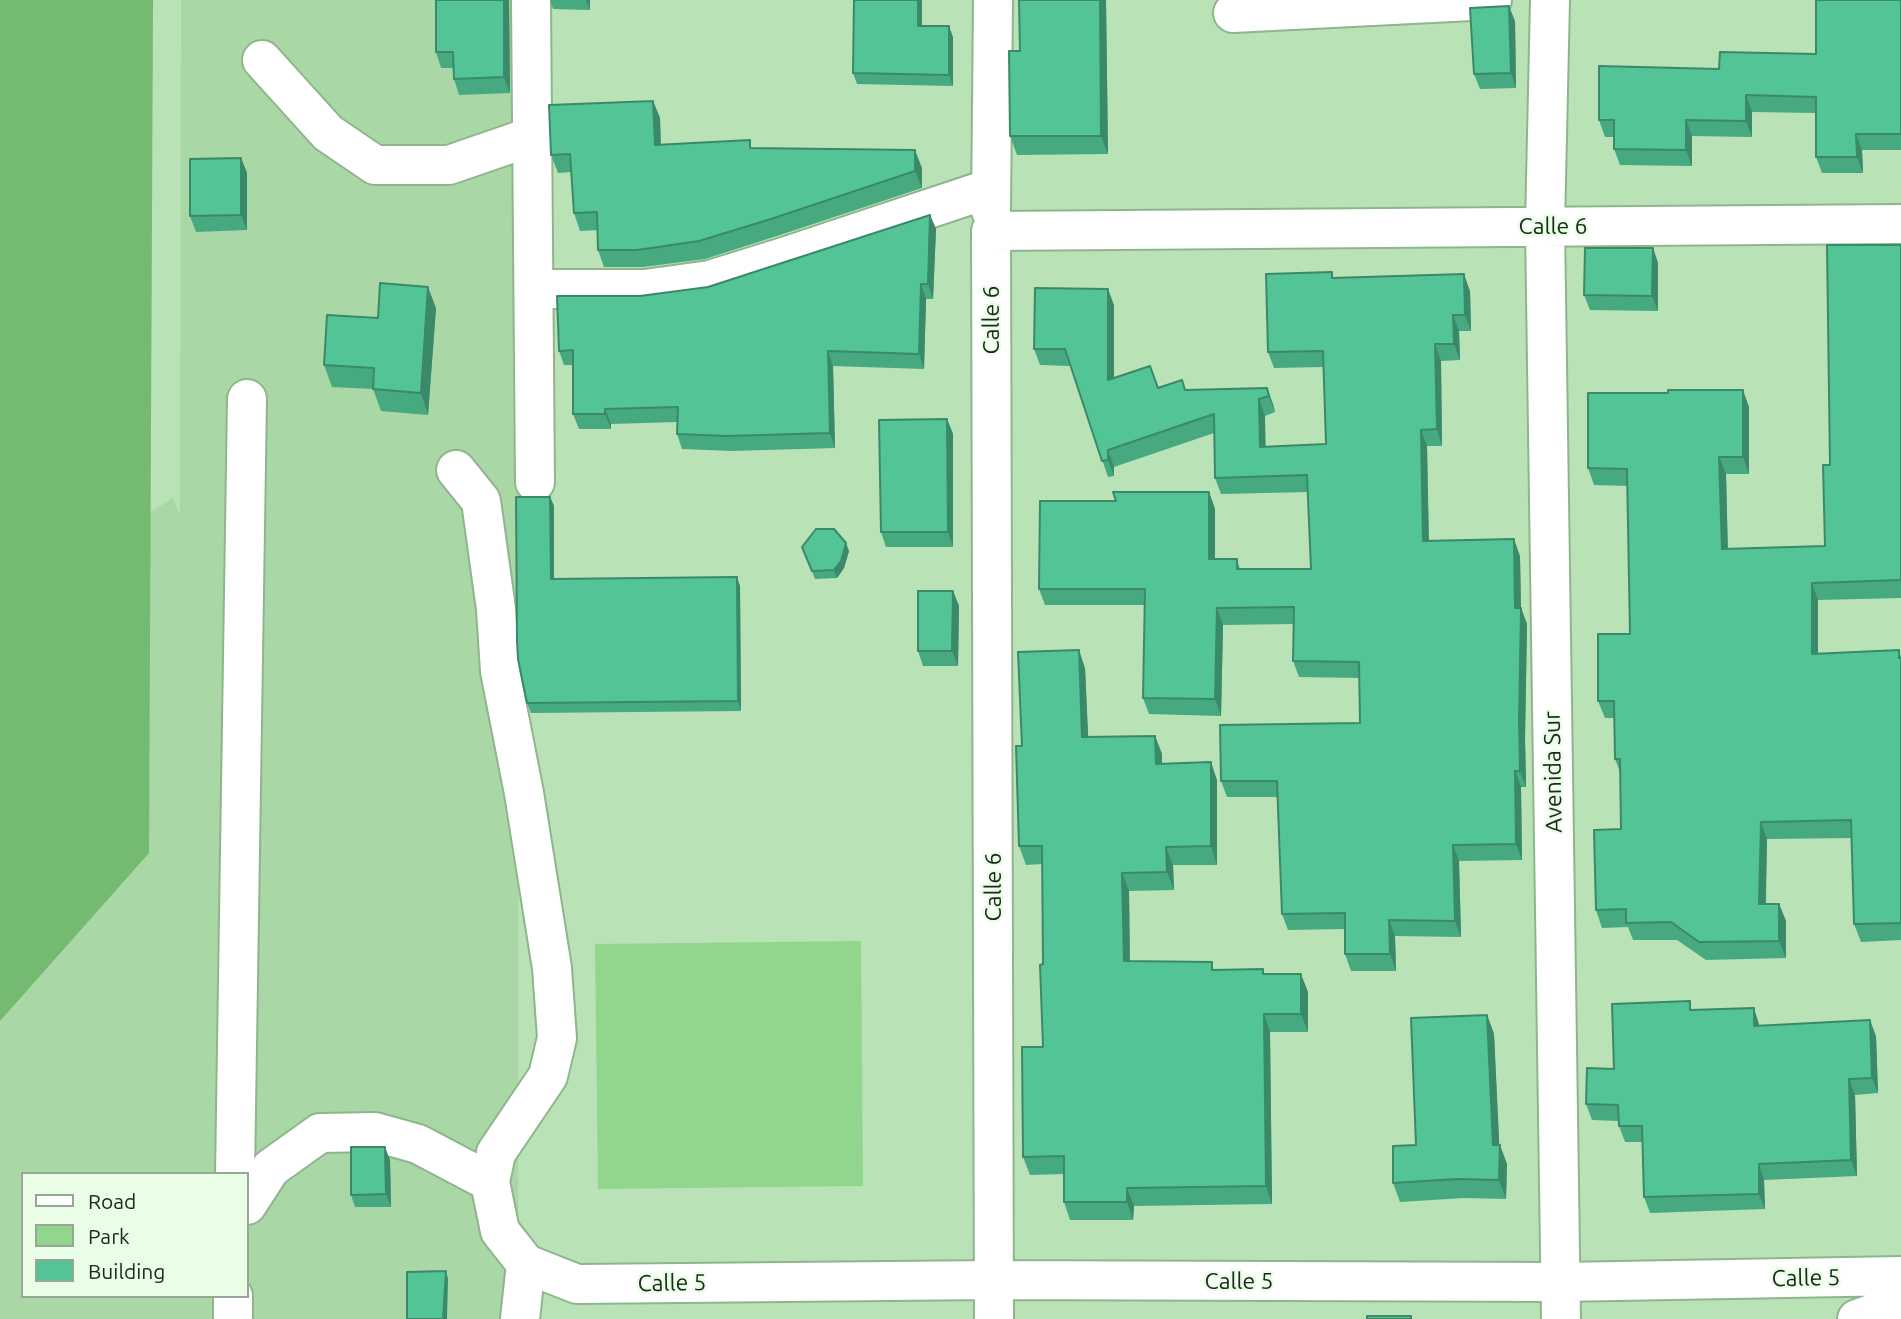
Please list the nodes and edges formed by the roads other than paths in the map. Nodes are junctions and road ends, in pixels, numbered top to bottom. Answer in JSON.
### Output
{"nodes":[{"id":1,"x":531,"y":0,"type":"edge"},
{"id":2,"x":993,"y":0,"type":"edge"},
{"id":3,"x":1492,"y":0,"type":"edge"},
{"id":4,"x":1550,"y":0,"type":"edge"},
{"id":5,"x":1233,"y":13,"type":"dead end"},
{"id":6,"x":262,"y":61,"type":"dead end"},
{"id":7,"x":533,"y":136,"type":"junction"},
{"id":8,"x":991,"y":188,"type":"junction"},
{"id":9,"x":1901,"y":223,"type":"edge"},
{"id":10,"x":1545,"y":226,"type":"junction"},
{"id":11,"x":991,"y":231,"type":"junction"},
{"id":12,"x":534,"y":289,"type":"junction"},
{"id":13,"x":247,"y":399,"type":"dead end"},
{"id":14,"x":456,"y":470,"type":"dead end"},
{"id":15,"x":535,"y":482,"type":"dead end"},
{"id":16,"x":235,"y":1172,"type":"edge"},
{"id":17,"x":490,"y":1182,"type":"junction"},
{"id":18,"x":248,"y":1203,"type":"edge"},
{"id":19,"x":526,"y":1265,"type":"junction"},
{"id":20,"x":1901,"y":1276,"type":"edge"},
{"id":21,"x":994,"y":1280,"type":"junction"},
{"id":22,"x":233,"y":1298,"type":"edge"},
{"id":23,"x":1561,"y":1301,"type":"edge"},
{"id":24,"x":1901,"y":1303,"type":"edge"},
{"id":25,"x":233,"y":1319,"type":"edge"},
{"id":26,"x":520,"y":1319,"type":"edge"},
{"id":27,"x":994,"y":1319,"type":"edge"},
{"id":28,"x":1857,"y":1319,"type":"edge"}],
"edges":[{"from":1,"to":7,"type":"street"},
{"from":2,"to":8,"type":"street"},
{"from":3,"to":5,"type":"street"},
{"from":4,"to":10,"type":"street","name":"Avenida Sur"},
{"from":6,"to":7,"type":"street"},
{"from":7,"to":12,"type":"street"},
{"from":8,"to":11,"type":"street"},
{"from":8,"to":12,"type":"street"},
{"from":9,"to":10,"type":"street","name":"Calle 6"},
{"from":10,"to":11,"type":"street","name":"Calle 6"},
{"from":10,"to":23,"type":"street","name":"Avenida Sur"},
{"from":11,"to":21,"type":"street","name":"Calle 6"},
{"from":12,"to":15,"type":"street"},
{"from":13,"to":16,"type":"street"},
{"from":14,"to":17,"type":"street"},
{"from":17,"to":18,"type":"street"},
{"from":17,"to":19,"type":"street"},
{"from":19,"to":21,"type":"street","name":"Calle 5"},
{"from":19,"to":26,"type":"street"},
{"from":20,"to":23,"type":"street","name":"Calle 5"},
{"from":21,"to":23,"type":"street","name":"Calle 5"},
{"from":21,"to":27,"type":"street","name":"Calle 6"},
{"from":22,"to":25,"type":"street"},
{"from":24,"to":28,"type":"street"}]}
